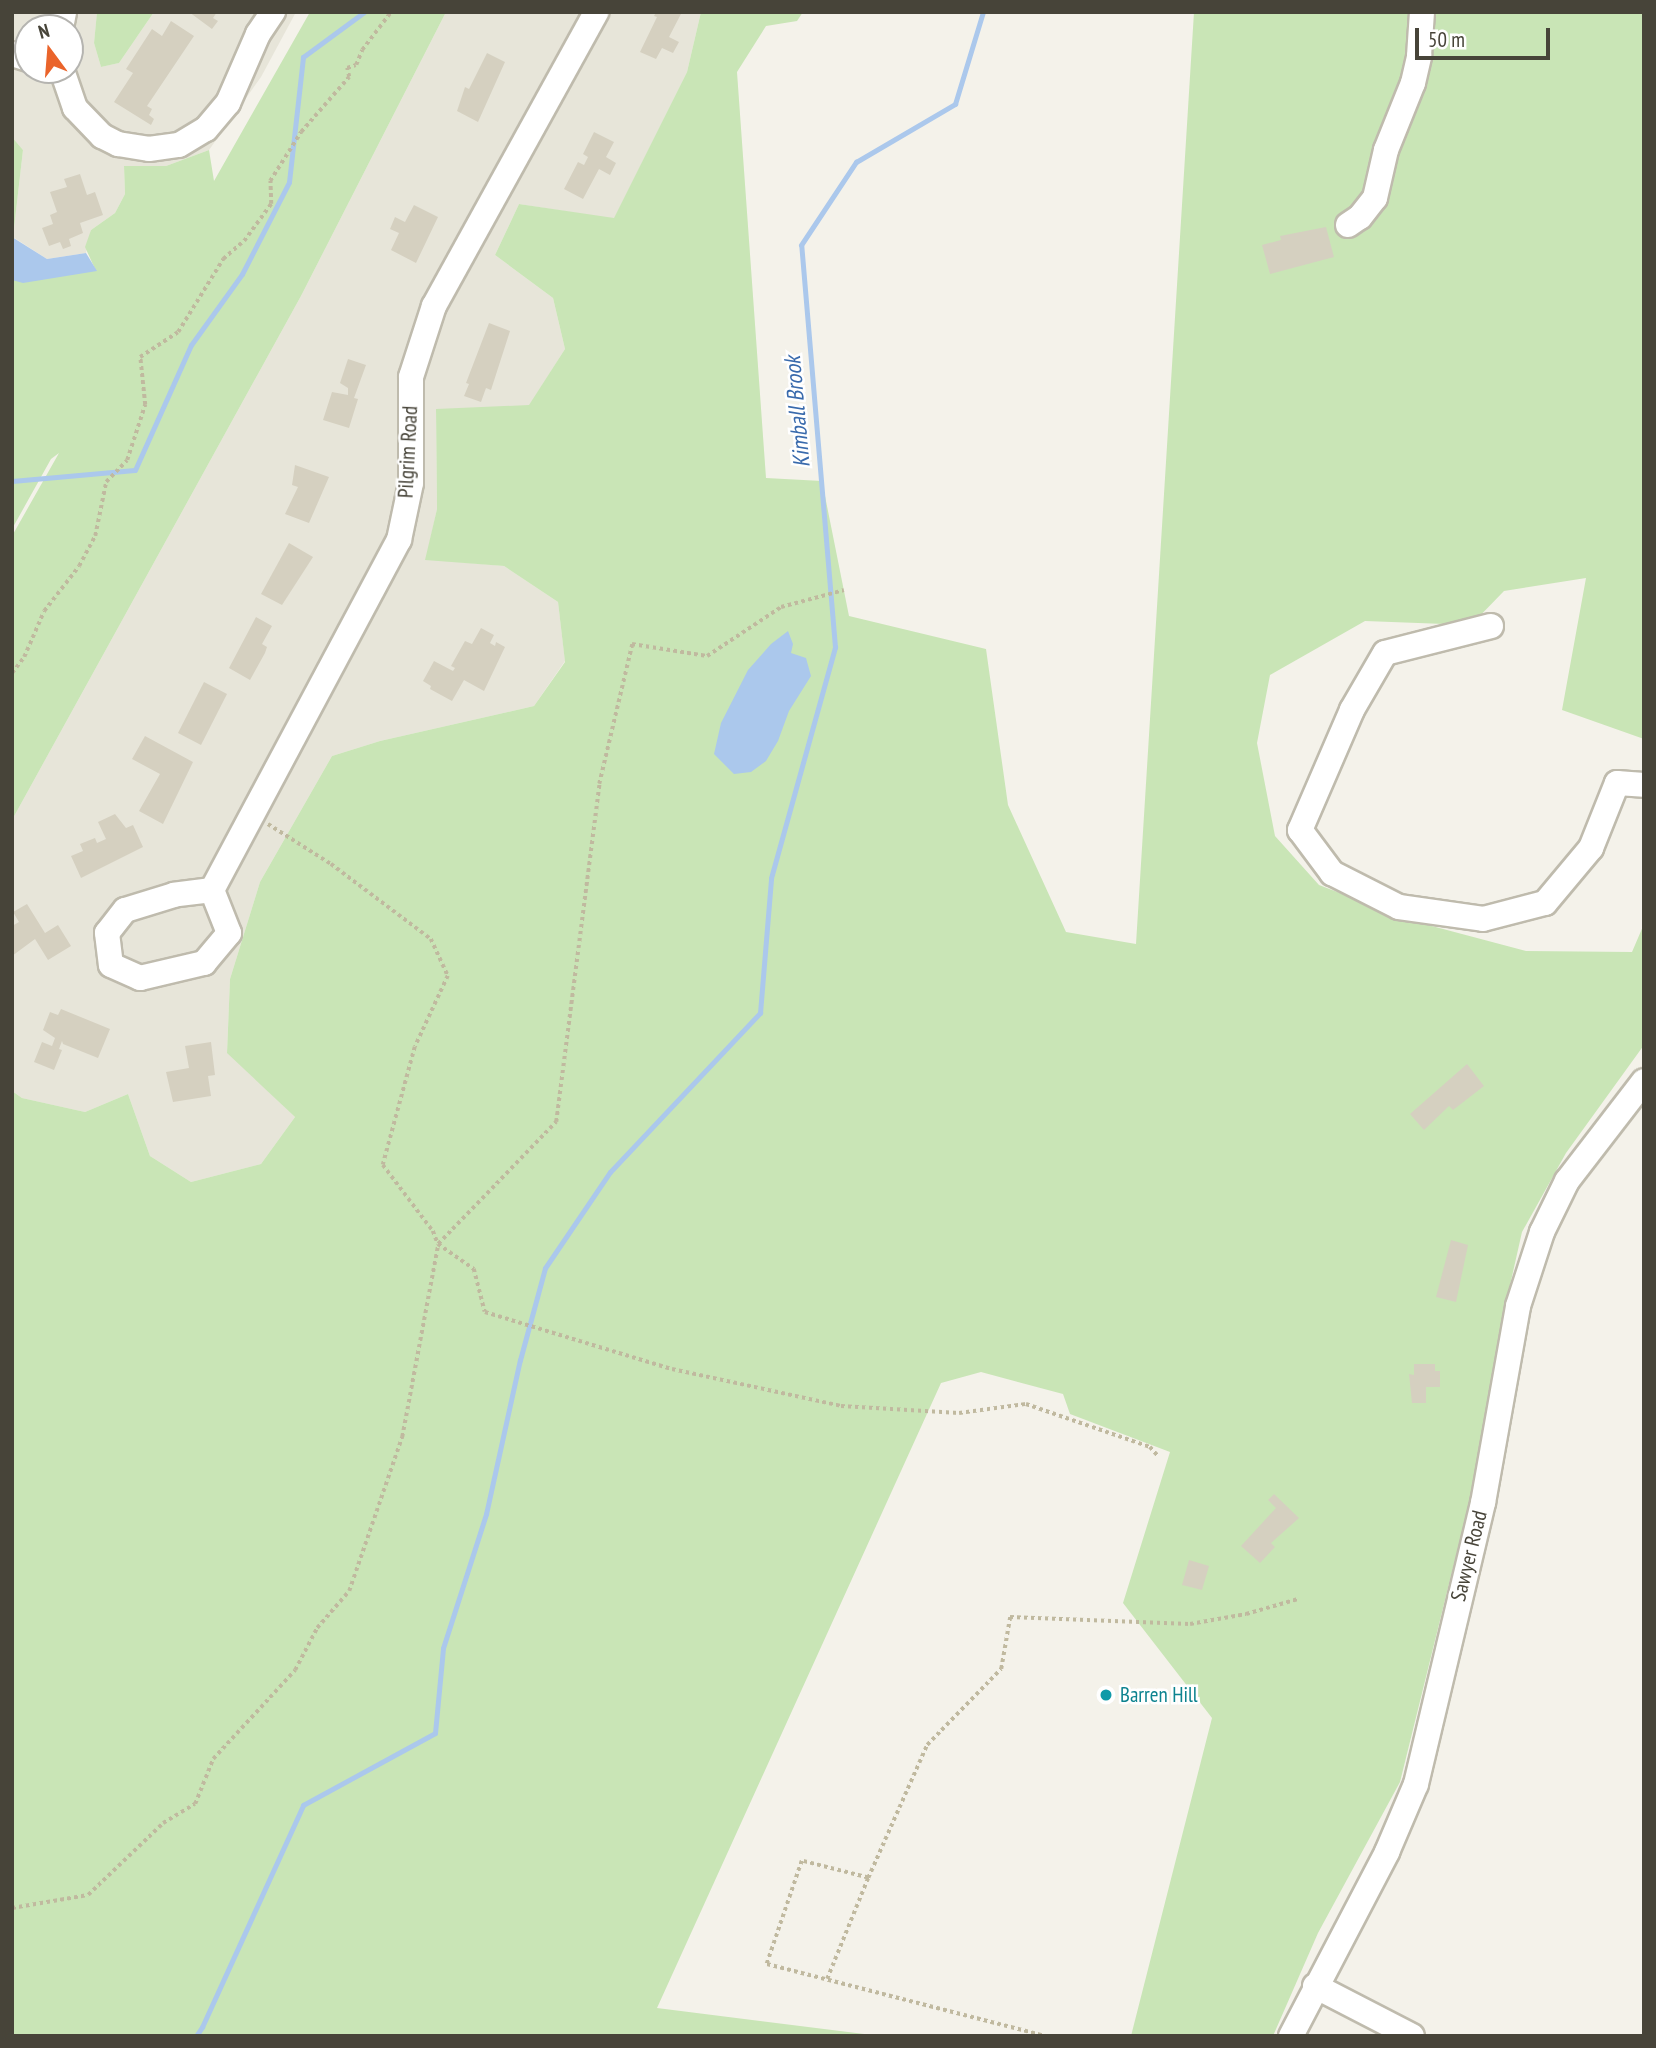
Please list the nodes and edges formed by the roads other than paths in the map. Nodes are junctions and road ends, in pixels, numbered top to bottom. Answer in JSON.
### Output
{"nodes":[{"id":1,"x":273,"y":12,"type":"edge"},
{"id":2,"x":596,"y":12,"type":"edge"},
{"id":3,"x":1422,"y":12,"type":"edge"},
{"id":4,"x":67,"y":84,"type":"edge"},
{"id":5,"x":1348,"y":225,"type":"dead end"},
{"id":6,"x":1491,"y":626,"type":"dead end"},
{"id":7,"x":1644,"y":785,"type":"edge"},
{"id":8,"x":212,"y":890,"type":"junction"},
{"id":9,"x":1644,"y":1081,"type":"edge"},
{"id":10,"x":1315,"y":1986,"type":"junction"},
{"id":11,"x":1291,"y":2036,"type":"edge"},
{"id":12,"x":1412,"y":2036,"type":"edge"}],
"edges":[{"from":1,"to":4,"type":"street"},
{"from":2,"to":8,"type":"street","name":"Pilgrim Road"},
{"from":3,"to":5,"type":"street"},
{"from":6,"to":7,"type":"street"},
{"from":8,"to":8,"type":"street"},
{"from":9,"to":10,"type":"street","name":"Sawyer Road"},
{"from":10,"to":11,"type":"street","name":"Sawyer Road"},
{"from":10,"to":12,"type":"street"}]}
